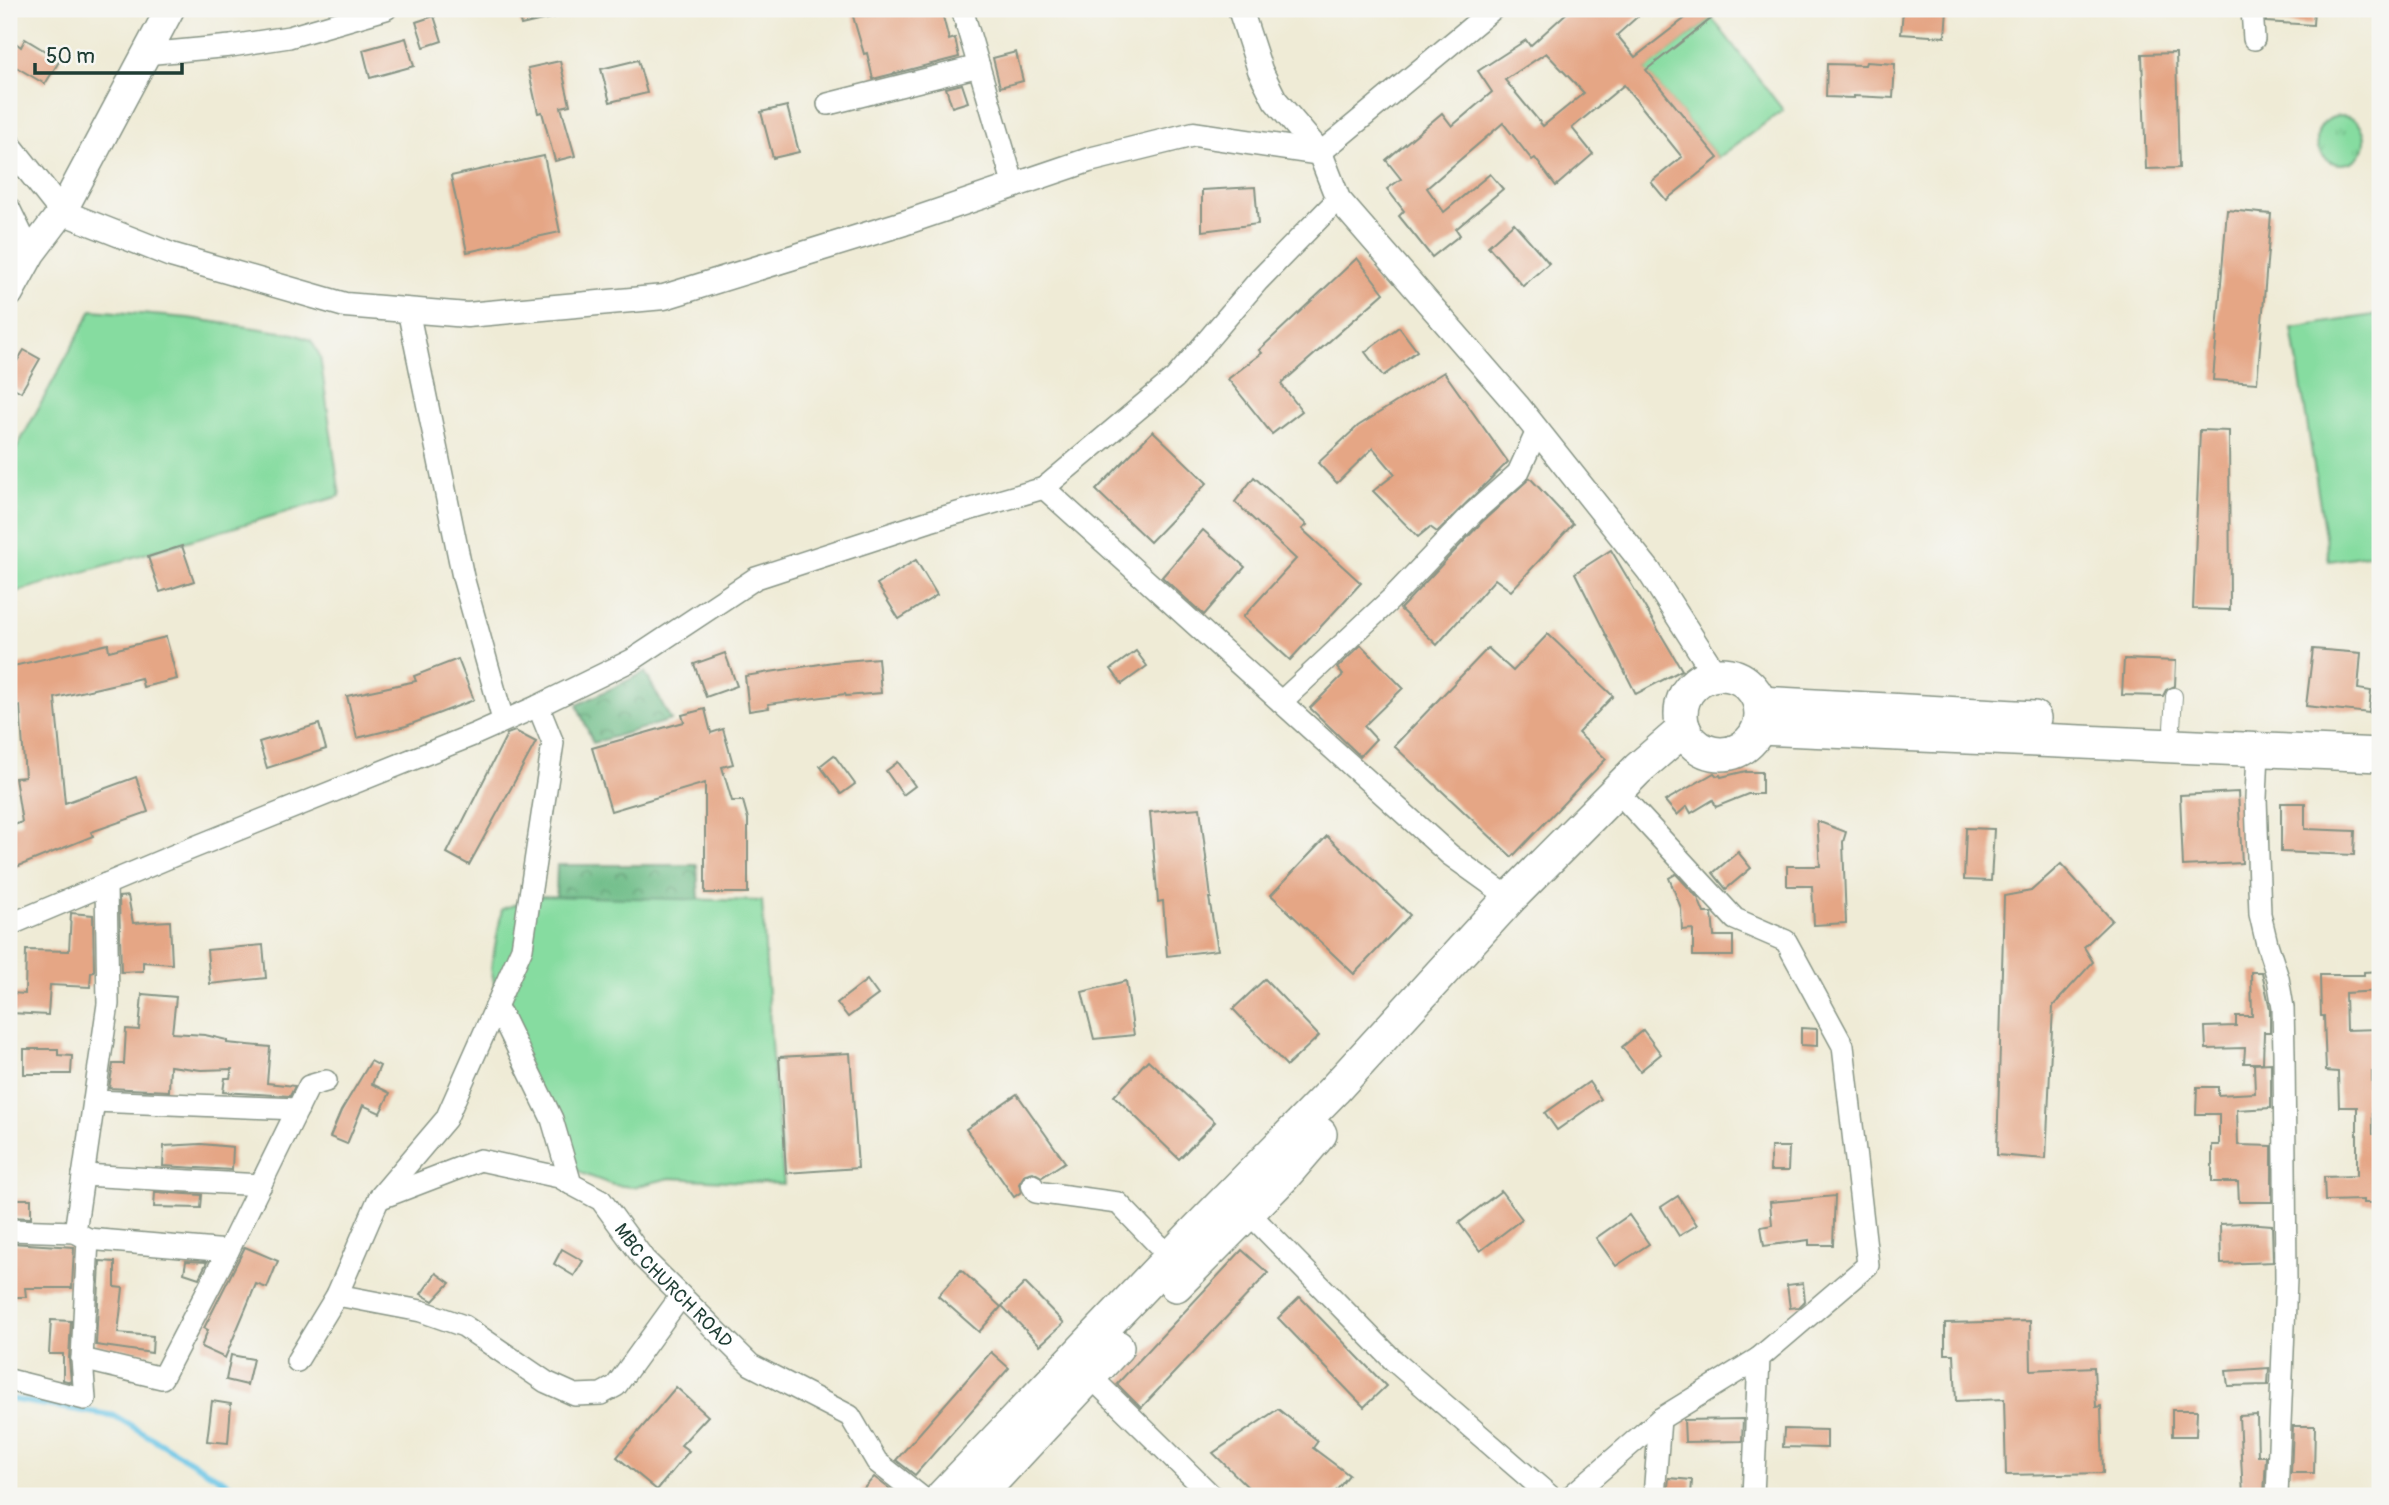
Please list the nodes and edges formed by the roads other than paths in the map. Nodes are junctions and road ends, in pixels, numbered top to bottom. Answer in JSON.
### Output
{"nodes":[{"id":1,"x":170,"y":9,"type":"edge"},
{"id":2,"x":386,"y":9,"type":"edge"},
{"id":3,"x":962,"y":9,"type":"edge"},
{"id":4,"x":1240,"y":9,"type":"edge"},
{"id":5,"x":1493,"y":9,"type":"edge"},
{"id":6,"x":2252,"y":9,"type":"edge"},
{"id":7,"x":2254,"y":39,"type":"dead end"},
{"id":8,"x":145,"y":54,"type":"junction"},
{"id":9,"x":979,"y":66,"type":"junction"},
{"id":10,"x":828,"y":104,"type":"dead end"},
{"id":11,"x":9,"y":145,"type":"edge"},
{"id":12,"x":1320,"y":153,"type":"junction"},
{"id":13,"x":1014,"y":186,"type":"junction"},
{"id":14,"x":1338,"y":199,"type":"junction"},
{"id":15,"x":9,"y":208,"type":"edge"},
{"id":16,"x":62,"y":212,"type":"junction"},
{"id":17,"x":30,"y":253,"type":"junction"},
{"id":18,"x":9,"y":293,"type":"edge"},
{"id":19,"x":408,"y":310,"type":"junction"},
{"id":20,"x":1537,"y":431,"type":"junction"},
{"id":21,"x":1044,"y":488,"type":"junction"},
{"id":22,"x":1715,"y":674,"type":"junction"},
{"id":23,"x":1281,"y":702,"type":"junction"},
{"id":24,"x":538,"y":706,"type":"junction"},
{"id":25,"x":1759,"y":716,"type":"junction"},
{"id":26,"x":503,"y":720,"type":"junction"},
{"id":27,"x":2380,"y":734,"type":"edge"},
{"id":28,"x":1689,"y":736,"type":"junction"},
{"id":29,"x":2258,"y":751,"type":"junction"},
{"id":30,"x":2380,"y":755,"type":"edge"},
{"id":31,"x":1629,"y":804,"type":"junction"},
{"id":32,"x":106,"y":884,"type":"junction"},
{"id":33,"x":1510,"y":898,"type":"junction"},
{"id":34,"x":9,"y":925,"type":"edge"},
{"id":35,"x":500,"y":1014,"type":"dead end"},
{"id":36,"x":327,"y":1081,"type":"dead end"},
{"id":37,"x":94,"y":1101,"type":"junction"},
{"id":38,"x":298,"y":1109,"type":"junction"},
{"id":39,"x":83,"y":1175,"type":"junction"},
{"id":40,"x":571,"y":1184,"type":"junction"},
{"id":41,"x":261,"y":1185,"type":"junction"},
{"id":42,"x":1032,"y":1185,"type":"dead end"},
{"id":43,"x":379,"y":1198,"type":"junction"},
{"id":44,"x":1248,"y":1212,"type":"junction"},
{"id":45,"x":9,"y":1230,"type":"edge"},
{"id":46,"x":82,"y":1236,"type":"junction"},
{"id":47,"x":228,"y":1251,"type":"junction"},
{"id":48,"x":1171,"y":1258,"type":"junction"},
{"id":49,"x":337,"y":1295,"type":"junction"},
{"id":50,"x":681,"y":1297,"type":"junction"},
{"id":51,"x":82,"y":1359,"type":"junction"},
{"id":52,"x":1759,"y":1359,"type":"junction"},
{"id":53,"x":297,"y":1361,"type":"dead end"},
{"id":54,"x":1090,"y":1376,"type":"junction"},
{"id":55,"x":9,"y":1380,"type":"edge"},
{"id":56,"x":1660,"y":1419,"type":"junction"},
{"id":57,"x":919,"y":1496,"type":"edge"},
{"id":58,"x":943,"y":1496,"type":"edge"},
{"id":59,"x":978,"y":1496,"type":"edge"},
{"id":60,"x":1212,"y":1496,"type":"edge"},
{"id":61,"x":1550,"y":1496,"type":"edge"},
{"id":62,"x":1571,"y":1496,"type":"edge"},
{"id":63,"x":1654,"y":1496,"type":"edge"},
{"id":64,"x":1753,"y":1496,"type":"edge"},
{"id":65,"x":2277,"y":1496,"type":"edge"}],
"edges":[{"from":1,"to":8,"type":"main road"},
{"from":2,"to":8,"type":"street"},
{"from":3,"to":9,"type":"street"},
{"from":4,"to":12,"type":"street"},
{"from":5,"to":12,"type":"street"},
{"from":6,"to":7,"type":"street"},
{"from":8,"to":16,"type":"main road"},
{"from":9,"to":10,"type":"street"},
{"from":9,"to":13,"type":"street"},
{"from":11,"to":16,"type":"street"},
{"from":12,"to":13,"type":"street"},
{"from":12,"to":14,"type":"street"},
{"from":13,"to":19,"type":"street"},
{"from":14,"to":20,"type":"street"},
{"from":14,"to":21,"type":"street"},
{"from":15,"to":17,"type":"street"},
{"from":16,"to":17,"type":"main road"},
{"from":16,"to":19,"type":"street"},
{"from":17,"to":18,"type":"main road"},
{"from":19,"to":26,"type":"street"},
{"from":20,"to":22,"type":"street"},
{"from":20,"to":23,"type":"street"},
{"from":21,"to":23,"type":"street"},
{"from":21,"to":24,"type":"street"},
{"from":22,"to":25,"type":"highway"},
{"from":22,"to":28,"type":"highway"},
{"from":23,"to":33,"type":"street"},
{"from":24,"to":26,"type":"street"},
{"from":24,"to":43,"type":"street"},
{"from":25,"to":27,"type":"highway"},
{"from":25,"to":28,"type":"highway"},
{"from":25,"to":29,"type":"highway"},
{"from":26,"to":32,"type":"street"},
{"from":28,"to":31,"type":"highway"},
{"from":28,"to":33,"type":"highway"},
{"from":29,"to":30,"type":"highway"},
{"from":29,"to":65,"type":"street"},
{"from":31,"to":44,"type":"highway"},
{"from":31,"to":52,"type":"street"},
{"from":32,"to":34,"type":"street"},
{"from":32,"to":37,"type":"street"},
{"from":33,"to":48,"type":"highway"},
{"from":35,"to":40,"type":"street"},
{"from":36,"to":38,"type":"street"},
{"from":37,"to":38,"type":"street"},
{"from":37,"to":39,"type":"street"},
{"from":38,"to":41,"type":"street"},
{"from":39,"to":41,"type":"street"},
{"from":39,"to":46,"type":"street"},
{"from":40,"to":43,"type":"street","name":"MBC CHURCH ROAD"},
{"from":40,"to":50,"type":"street","name":"MBC CHURCH ROAD"},
{"from":41,"to":47,"type":"street"},
{"from":42,"to":48,"type":"street"},
{"from":43,"to":49,"type":"street"},
{"from":44,"to":54,"type":"highway"},
{"from":44,"to":61,"type":"street"},
{"from":45,"to":46,"type":"street"},
{"from":46,"to":47,"type":"street"},
{"from":46,"to":51,"type":"street"},
{"from":47,"to":51,"type":"street"},
{"from":48,"to":58,"type":"highway"},
{"from":49,"to":50,"type":"street"},
{"from":49,"to":53,"type":"street"},
{"from":50,"to":57,"type":"street","name":"MBC CHURCH ROAD"},
{"from":51,"to":55,"type":"street"},
{"from":52,"to":56,"type":"street"},
{"from":52,"to":64,"type":"street"},
{"from":54,"to":59,"type":"highway"},
{"from":54,"to":60,"type":"street"},
{"from":56,"to":62,"type":"street"},
{"from":56,"to":63,"type":"street"}]}
